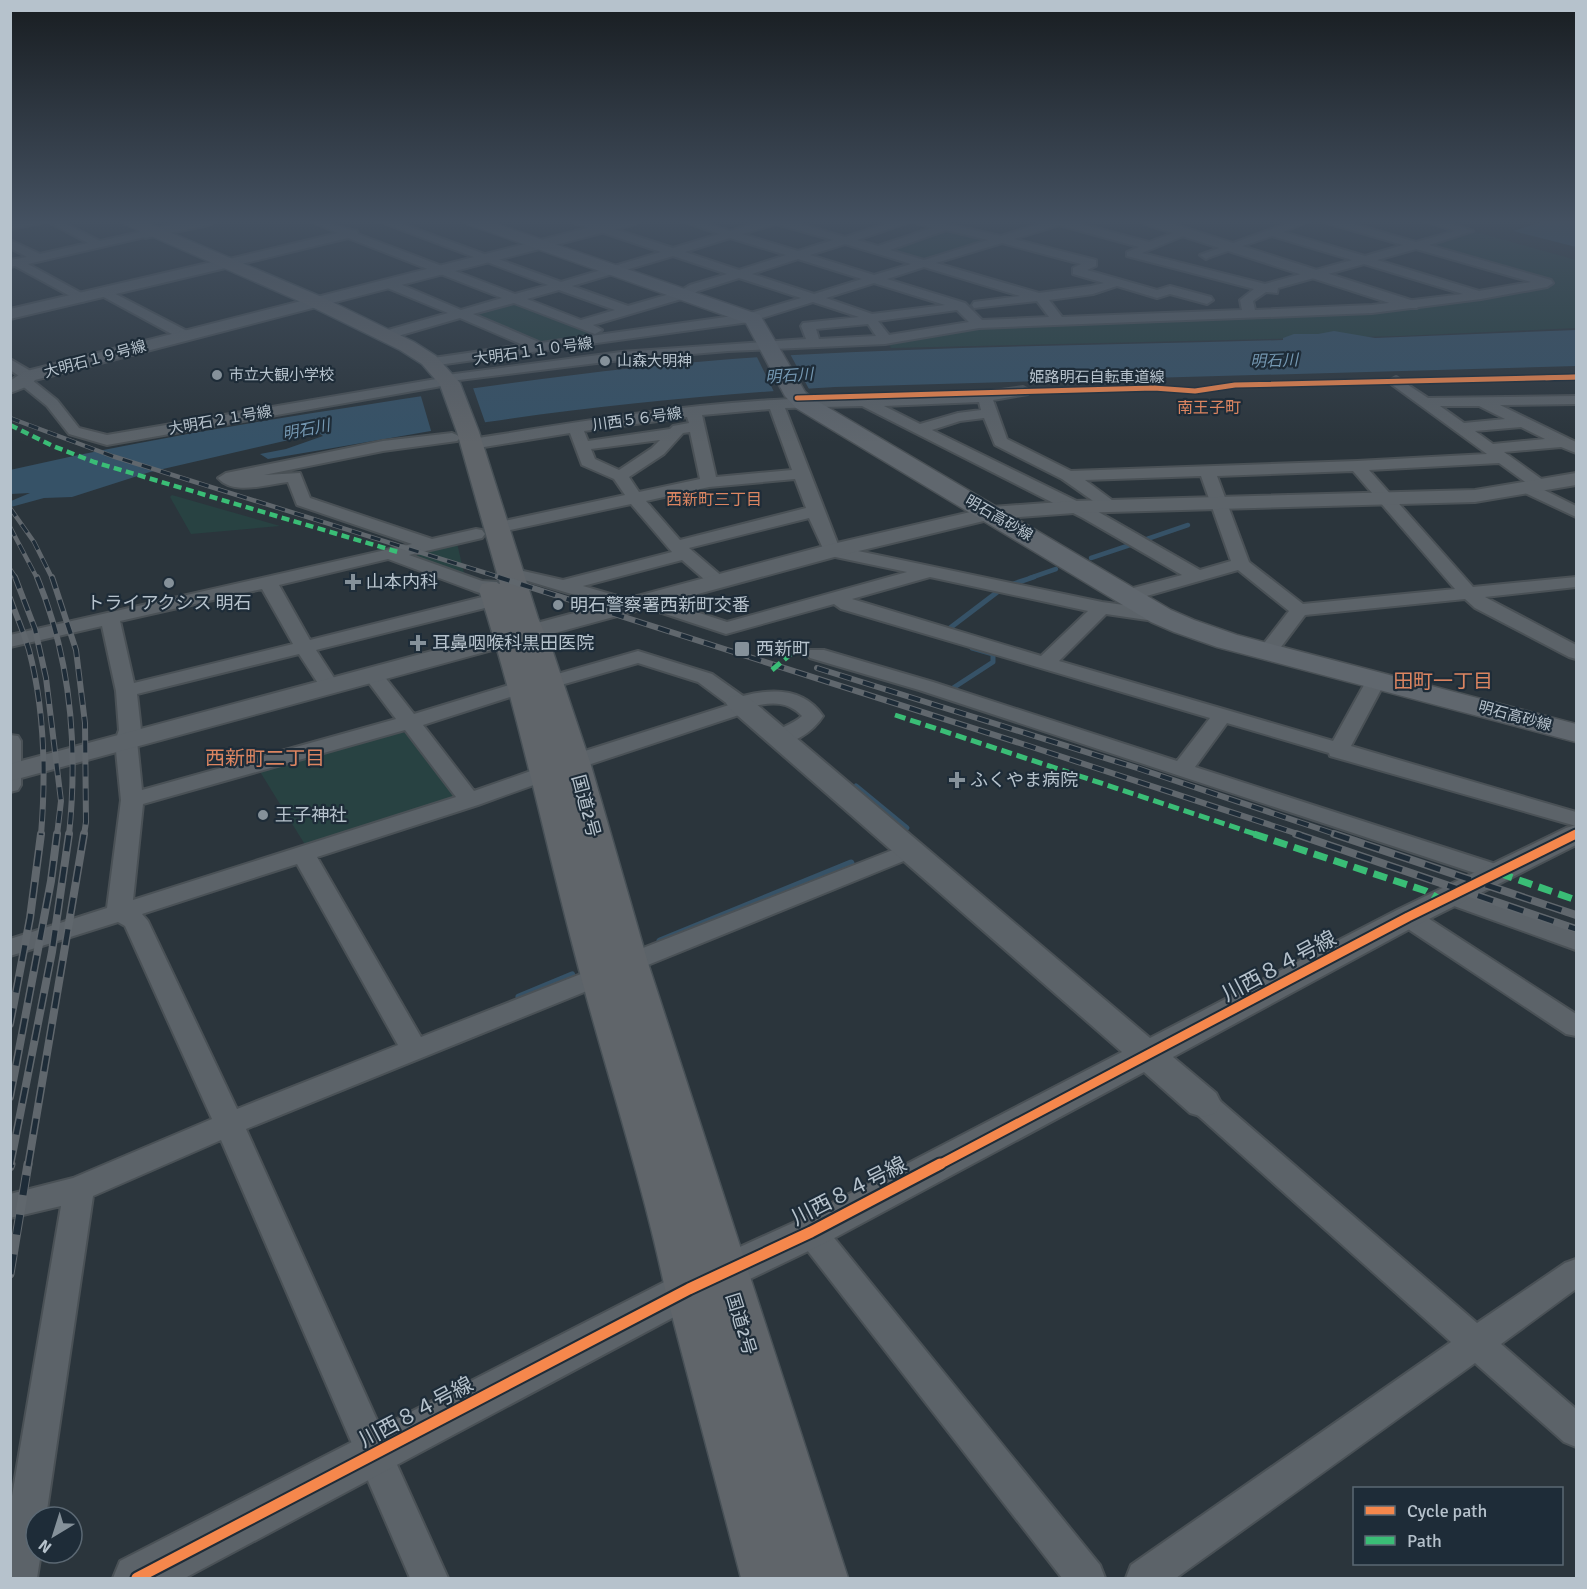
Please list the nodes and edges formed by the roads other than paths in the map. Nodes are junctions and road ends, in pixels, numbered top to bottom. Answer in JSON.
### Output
{"nodes":[{"id":1,"x":76,"y":295,"type":"edge"},
{"id":2,"x":92,"y":295,"type":"edge"},
{"id":3,"x":109,"y":295,"type":"edge"},
{"id":4,"x":289,"y":295,"type":"edge"},
{"id":5,"x":344,"y":295,"type":"edge"},
{"id":6,"x":416,"y":295,"type":"edge"},
{"id":7,"x":504,"y":295,"type":"edge"},
{"id":8,"x":528,"y":295,"type":"edge"},
{"id":9,"x":586,"y":295,"type":"edge"},
{"id":10,"x":680,"y":295,"type":"edge"},
{"id":11,"x":687,"y":295,"type":"edge"},
{"id":12,"x":806,"y":295,"type":"edge"},
{"id":13,"x":824,"y":295,"type":"edge"},
{"id":14,"x":926,"y":295,"type":"edge"},
{"id":15,"x":1031,"y":295,"type":"edge"},
{"id":16,"x":1060,"y":295,"type":"edge"},
{"id":17,"x":1189,"y":295,"type":"edge"},
{"id":18,"x":1253,"y":295,"type":"edge"},
{"id":19,"x":1287,"y":295,"type":"edge"},
{"id":20,"x":1381,"y":295,"type":"edge"},
{"id":21,"x":1480,"y":295,"type":"edge"},
{"id":22,"x":81,"y":298,"type":"junction"},
{"id":23,"x":815,"y":298,"type":"junction"},
{"id":24,"x":1041,"y":298,"type":"junction"},
{"id":25,"x":514,"y":299,"type":"junction"},
{"id":26,"x":1207,"y":300,"type":"dead end"},
{"id":27,"x":308,"y":304,"type":"junction"},
{"id":28,"x":978,"y":304,"type":"dead end"},
{"id":29,"x":1411,"y":305,"type":"junction"},
{"id":30,"x":961,"y":306,"type":"junction"},
{"id":31,"x":626,"y":310,"type":"junction"},
{"id":32,"x":1334,"y":311,"type":"junction"},
{"id":33,"x":10,"y":314,"type":"edge"},
{"id":34,"x":461,"y":314,"type":"junction"},
{"id":35,"x":1250,"y":314,"type":"junction"},
{"id":36,"x":749,"y":318,"type":"junction"},
{"id":37,"x":870,"y":319,"type":"junction"},
{"id":38,"x":1058,"y":321,"type":"junction"},
{"id":39,"x":581,"y":324,"type":"junction"},
{"id":40,"x":979,"y":324,"type":"junction"},
{"id":41,"x":386,"y":335,"type":"junction"},
{"id":42,"x":606,"y":336,"type":"junction"},
{"id":43,"x":182,"y":337,"type":"junction"},
{"id":44,"x":885,"y":340,"type":"junction"},
{"id":45,"x":814,"y":343,"type":"junction"},
{"id":46,"x":537,"y":346,"type":"junction"},
{"id":47,"x":769,"y":347,"type":"junction"},
{"id":48,"x":199,"y":348,"type":"dead end"},
{"id":49,"x":621,"y":356,"type":"junction"},
{"id":50,"x":431,"y":362,"type":"junction"},
{"id":51,"x":10,"y":363,"type":"edge"},
{"id":52,"x":1396,"y":381,"type":"dead end"},
{"id":53,"x":22,"y":382,"type":"edge"},
{"id":54,"x":443,"y":382,"type":"junction"},
{"id":55,"x":1023,"y":391,"type":"dead end"},
{"id":56,"x":1576,"y":400,"type":"edge"},
{"id":57,"x":792,"y":401,"type":"junction"},
{"id":58,"x":1480,"y":401,"type":"junction"},
{"id":59,"x":864,"y":402,"type":"junction"},
{"id":60,"x":1424,"y":402,"type":"junction"},
{"id":61,"x":987,"y":406,"type":"junction"},
{"id":62,"x":695,"y":419,"type":"junction"},
{"id":63,"x":1522,"y":422,"type":"junction"},
{"id":64,"x":575,"y":427,"type":"junction"},
{"id":65,"x":1461,"y":428,"type":"junction"},
{"id":66,"x":920,"y":429,"type":"junction"},
{"id":67,"x":674,"y":433,"type":"junction"},
{"id":68,"x":461,"y":437,"type":"junction"},
{"id":69,"x":1000,"y":442,"type":"junction"},
{"id":70,"x":1570,"y":445,"type":"edge"},
{"id":71,"x":582,"y":446,"type":"junction"},
{"id":72,"x":968,"y":452,"type":"junction"},
{"id":73,"x":1495,"y":454,"type":"junction"},
{"id":74,"x":1357,"y":466,"type":"junction"},
{"id":75,"x":1207,"y":471,"type":"junction"},
{"id":76,"x":802,"y":474,"type":"junction"},
{"id":77,"x":620,"y":476,"type":"junction"},
{"id":78,"x":1068,"y":476,"type":"junction"},
{"id":79,"x":1576,"y":479,"type":"edge"},
{"id":80,"x":708,"y":482,"type":"junction"},
{"id":81,"x":1535,"y":488,"type":"junction"},
{"id":82,"x":635,"y":498,"type":"junction"},
{"id":83,"x":1386,"y":500,"type":"junction"},
{"id":84,"x":1219,"y":504,"type":"junction"},
{"id":85,"x":1112,"y":506,"type":"junction"},
{"id":86,"x":1074,"y":507,"type":"junction"},
{"id":87,"x":815,"y":511,"type":"junction"},
{"id":88,"x":1576,"y":512,"type":"edge"},
{"id":89,"x":992,"y":513,"type":"junction"},
{"id":90,"x":486,"y":531,"type":"junction"},
{"id":91,"x":432,"y":544,"type":"junction"},
{"id":92,"x":680,"y":550,"type":"junction"},
{"id":93,"x":832,"y":551,"type":"junction"},
{"id":94,"x":388,"y":554,"type":"junction"},
{"id":95,"x":1241,"y":564,"type":"junction"},
{"id":96,"x":929,"y":572,"type":"junction"},
{"id":97,"x":1198,"y":576,"type":"junction"},
{"id":98,"x":268,"y":582,"type":"junction"},
{"id":99,"x":718,"y":582,"type":"junction"},
{"id":100,"x":1576,"y":582,"type":"edge"},
{"id":101,"x":564,"y":585,"type":"junction"},
{"id":102,"x":498,"y":586,"type":"junction"},
{"id":103,"x":1468,"y":592,"type":"junction"},
{"id":104,"x":1129,"y":595,"type":"junction"},
{"id":105,"x":836,"y":597,"type":"junction"},
{"id":106,"x":640,"y":604,"type":"junction"},
{"id":107,"x":1102,"y":608,"type":"junction"},
{"id":108,"x":1299,"y":610,"type":"junction"},
{"id":109,"x":1161,"y":616,"type":"junction"},
{"id":110,"x":110,"y":620,"type":"junction"},
{"id":111,"x":520,"y":635,"type":"junction"},
{"id":112,"x":10,"y":642,"type":"edge"},
{"id":113,"x":304,"y":648,"type":"junction"},
{"id":114,"x":1268,"y":651,"type":"junction"},
{"id":115,"x":1576,"y":653,"type":"edge"},
{"id":116,"x":817,"y":654,"type":"dead end"},
{"id":117,"x":1045,"y":663,"type":"junction"},
{"id":118,"x":373,"y":675,"type":"junction"},
{"id":119,"x":1376,"y":680,"type":"junction"},
{"id":120,"x":534,"y":685,"type":"junction"},
{"id":121,"x":330,"y":687,"type":"junction"},
{"id":122,"x":126,"y":691,"type":"junction"},
{"id":123,"x":742,"y":705,"type":"junction"},
{"id":124,"x":1222,"y":716,"type":"junction"},
{"id":125,"x":410,"y":722,"type":"junction"},
{"id":126,"x":1576,"y":733,"type":"edge"},
{"id":127,"x":779,"y":738,"type":"junction"},
{"id":128,"x":10,"y":741,"type":"edge"},
{"id":129,"x":126,"y":741,"type":"junction"},
{"id":130,"x":1338,"y":751,"type":"junction"},
{"id":131,"x":560,"y":767,"type":"junction"},
{"id":132,"x":1182,"y":770,"type":"junction"},
{"id":133,"x":11,"y":777,"type":"edge"},
{"id":134,"x":132,"y":800,"type":"junction"},
{"id":135,"x":470,"y":800,"type":"junction"},
{"id":136,"x":1576,"y":819,"type":"edge"},
{"id":137,"x":1576,"y":834,"type":"edge"},
{"id":138,"x":908,"y":851,"type":"junction"},
{"id":139,"x":303,"y":854,"type":"junction"},
{"id":140,"x":1499,"y":873,"type":"junction"},
{"id":141,"x":1452,"y":896,"type":"junction"},
{"id":142,"x":119,"y":912,"type":"junction"},
{"id":143,"x":1408,"y":917,"type":"junction"},
{"id":144,"x":1576,"y":942,"type":"edge"},
{"id":145,"x":10,"y":948,"type":"edge"},
{"id":146,"x":615,"y":970,"type":"junction"},
{"id":147,"x":1576,"y":1027,"type":"edge"},
{"id":148,"x":414,"y":1049,"type":"junction"},
{"id":149,"x":1147,"y":1056,"type":"junction"},
{"id":150,"x":1203,"y":1103,"type":"joint"},
{"id":151,"x":229,"y":1124,"type":"junction"},
{"id":152,"x":78,"y":1189,"type":"junction"},
{"id":153,"x":10,"y":1206,"type":"edge"},
{"id":154,"x":811,"y":1232,"type":"junction"},
{"id":155,"x":1576,"y":1272,"type":"edge"},
{"id":156,"x":725,"y":1273,"type":"junction"},
{"id":157,"x":689,"y":1289,"type":"junction"},
{"id":158,"x":1476,"y":1343,"type":"junction"},
{"id":159,"x":1576,"y":1431,"type":"edge"},
{"id":160,"x":374,"y":1455,"type":"junction"},
{"id":161,"x":18,"y":1578,"type":"edge"},
{"id":162,"x":137,"y":1578,"type":"edge"},
{"id":163,"x":429,"y":1578,"type":"edge"},
{"id":164,"x":769,"y":1578,"type":"edge"},
{"id":165,"x":820,"y":1578,"type":"edge"},
{"id":166,"x":1086,"y":1578,"type":"edge"},
{"id":167,"x":1145,"y":1578,"type":"edge"}],
"edges":[{"from":1,"to":22,"type":"street"},
{"from":2,"to":22,"type":"street"},
{"from":3,"to":43,"type":"street"},
{"from":4,"to":27,"type":"highway","name":"国道2号"},
{"from":5,"to":27,"type":"street","name":"大明石１９号線"},
{"from":6,"to":34,"type":"street"},
{"from":7,"to":25,"type":"street"},
{"from":8,"to":25,"type":"street"},
{"from":9,"to":31,"type":"street"},
{"from":10,"to":31,"type":"street"},
{"from":11,"to":36,"type":"main road"},
{"from":12,"to":23,"type":"street"},
{"from":13,"to":23,"type":"street"},
{"from":14,"to":30,"type":"street"},
{"from":15,"to":24,"type":"street"},
{"from":16,"to":24,"type":"street"},
{"from":17,"to":26,"type":"street"},
{"from":18,"to":35,"type":"street"},
{"from":19,"to":32,"type":"street"},
{"from":20,"to":29,"type":"street"},
{"from":21,"to":29,"type":"street","name":"大明石１１０号線"},
{"from":22,"to":33,"type":"street"},
{"from":23,"to":36,"type":"street"},
{"from":23,"to":37,"type":"street"},
{"from":24,"to":28,"type":"street"},
{"from":24,"to":38,"type":"street"},
{"from":25,"to":34,"type":"street"},
{"from":25,"to":39,"type":"street"},
{"from":27,"to":41,"type":"highway","name":"国道2号"},
{"from":27,"to":43,"type":"street","name":"大明石１９号線"},
{"from":27,"to":54,"type":"highway","name":"国道2号"},
{"from":29,"to":32,"type":"street","name":"大明石１１０号線"},
{"from":30,"to":37,"type":"street"},
{"from":30,"to":40,"type":"street"},
{"from":31,"to":39,"type":"street"},
{"from":32,"to":35,"type":"street","name":"大明石１１０号線"},
{"from":34,"to":41,"type":"street"},
{"from":34,"to":46,"type":"street"},
{"from":35,"to":38,"type":"street","name":"大明石１１０号線"},
{"from":36,"to":42,"type":"street"},
{"from":36,"to":47,"type":"main road"},
{"from":37,"to":44,"type":"street"},
{"from":37,"to":45,"type":"street"},
{"from":38,"to":40,"type":"street","name":"大明石１１０号線"},
{"from":39,"to":42,"type":"street"},
{"from":40,"to":44,"type":"street","name":"大明石１１０号線"},
{"from":41,"to":50,"type":"highway","name":"国道2号"},
{"from":42,"to":46,"type":"street"},
{"from":42,"to":49,"type":"street"},
{"from":43,"to":48,"type":"street"},
{"from":43,"to":53,"type":"street","name":"大明石１９号線"},
{"from":44,"to":45,"type":"street","name":"大明石１１０号線"},
{"from":45,"to":47,"type":"street","name":"大明石１１０号線"},
{"from":46,"to":50,"type":"street"},
{"from":47,"to":49,"type":"street","name":"大明石１１０号線"},
{"from":47,"to":57,"type":"main road"},
{"from":49,"to":54,"type":"street","name":"大明石１１０号線"},
{"from":50,"to":54,"type":"highway","name":"国道2号"},
{"from":51,"to":53,"type":"street","name":"大明石２１号線"},
{"from":52,"to":60,"type":"street"},
{"from":53,"to":54,"type":"street","name":"大明石２１号線"},
{"from":54,"to":68,"type":"highway","name":"国道2号"},
{"from":55,"to":61,"type":"street"},
{"from":56,"to":58,"type":"street"},
{"from":57,"to":59,"type":"street","name":"川西５６号線"},
{"from":57,"to":62,"type":"street","name":"川西５６号線"},
{"from":57,"to":76,"type":"street"},
{"from":57,"to":89,"type":"main road","name":"明石高砂線"},
{"from":58,"to":60,"type":"street"},
{"from":58,"to":63,"type":"street"},
{"from":59,"to":61,"type":"street","name":"川西５６号線"},
{"from":59,"to":66,"type":"street"},
{"from":60,"to":65,"type":"street"},
{"from":61,"to":66,"type":"street"},
{"from":61,"to":69,"type":"street"},
{"from":62,"to":64,"type":"street","name":"川西５６号線"},
{"from":62,"to":67,"type":"street"},
{"from":62,"to":80,"type":"street"},
{"from":63,"to":65,"type":"street"},
{"from":63,"to":70,"type":"street"},
{"from":64,"to":68,"type":"street","name":"川西５６号線"},
{"from":64,"to":71,"type":"street"},
{"from":65,"to":73,"type":"street"},
{"from":66,"to":72,"type":"street"},
{"from":67,"to":71,"type":"street"},
{"from":67,"to":77,"type":"street"},
{"from":68,"to":90,"type":"highway","name":"国道2号"},
{"from":68,"to":91,"type":"street","name":"川西５６号線"},
{"from":69,"to":72,"type":"street"},
{"from":69,"to":78,"type":"street"},
{"from":70,"to":73,"type":"street"},
{"from":71,"to":77,"type":"street"},
{"from":72,"to":86,"type":"street"},
{"from":73,"to":74,"type":"street"},
{"from":73,"to":81,"type":"street"},
{"from":74,"to":75,"type":"street"},
{"from":74,"to":83,"type":"street"},
{"from":75,"to":78,"type":"street"},
{"from":75,"to":84,"type":"street"},
{"from":76,"to":80,"type":"street"},
{"from":76,"to":87,"type":"street"},
{"from":77,"to":82,"type":"street"},
{"from":78,"to":85,"type":"street"},
{"from":79,"to":81,"type":"street"},
{"from":80,"to":82,"type":"street"},
{"from":81,"to":83,"type":"street"},
{"from":81,"to":88,"type":"street"},
{"from":82,"to":90,"type":"street"},
{"from":82,"to":92,"type":"street"},
{"from":83,"to":84,"type":"street"},
{"from":83,"to":103,"type":"street"},
{"from":84,"to":85,"type":"street"},
{"from":84,"to":95,"type":"street"},
{"from":85,"to":86,"type":"street"},
{"from":86,"to":89,"type":"street"},
{"from":86,"to":97,"type":"street"},
{"from":87,"to":92,"type":"street"},
{"from":87,"to":93,"type":"street"},
{"from":89,"to":93,"type":"street"},
{"from":89,"to":104,"type":"main road","name":"明石高砂線"},
{"from":90,"to":91,"type":"street"},
{"from":90,"to":102,"type":"highway","name":"国道2号"},
{"from":91,"to":94,"type":"street"},
{"from":92,"to":99,"type":"street"},
{"from":92,"to":101,"type":"street"},
{"from":93,"to":96,"type":"street"},
{"from":93,"to":99,"type":"street"},
{"from":94,"to":98,"type":"street"},
{"from":94,"to":102,"type":"street"},
{"from":95,"to":97,"type":"street"},
{"from":95,"to":108,"type":"street"},
{"from":96,"to":105,"type":"street"},
{"from":96,"to":107,"type":"street"},
{"from":97,"to":104,"type":"street"},
{"from":98,"to":110,"type":"street"},
{"from":98,"to":113,"type":"street"},
{"from":99,"to":106,"type":"street"},
{"from":100,"to":103,"type":"street"},
{"from":101,"to":102,"type":"street"},
{"from":101,"to":106,"type":"street"},
{"from":102,"to":111,"type":"highway","name":"国道2号"},
{"from":102,"to":113,"type":"street"},
{"from":103,"to":108,"type":"street"},
{"from":103,"to":115,"type":"street"},
{"from":104,"to":109,"type":"main road","name":"明石高砂線"},
{"from":105,"to":106,"type":"street"},
{"from":105,"to":117,"type":"street"},
{"from":106,"to":111,"type":"street"},
{"from":107,"to":109,"type":"street"},
{"from":107,"to":117,"type":"street"},
{"from":108,"to":114,"type":"street"},
{"from":109,"to":114,"type":"main road","name":"明石高砂線"},
{"from":110,"to":112,"type":"street"},
{"from":110,"to":122,"type":"street"},
{"from":111,"to":118,"type":"street"},
{"from":111,"to":120,"type":"highway","name":"国道2号"},
{"from":113,"to":121,"type":"street"},
{"from":113,"to":122,"type":"street"},
{"from":114,"to":119,"type":"main road","name":"明石高砂線"},
{"from":116,"to":132,"type":"street"},
{"from":117,"to":124,"type":"street"},
{"from":118,"to":121,"type":"street"},
{"from":118,"to":125,"type":"street"},
{"from":119,"to":126,"type":"main road","name":"明石高砂線"},
{"from":119,"to":130,"type":"street"},
{"from":120,"to":123,"type":"street"},
{"from":120,"to":125,"type":"street"},
{"from":120,"to":131,"type":"highway","name":"国道2号"},
{"from":121,"to":129,"type":"street"},
{"from":122,"to":129,"type":"street"},
{"from":123,"to":127,"type":"street"},
{"from":123,"to":127,"type":"street"},
{"from":123,"to":131,"type":"street"},
{"from":124,"to":130,"type":"street"},
{"from":124,"to":132,"type":"street"},
{"from":125,"to":134,"type":"street"},
{"from":125,"to":135,"type":"street"},
{"from":127,"to":138,"type":"street"},
{"from":128,"to":133,"type":"street"},
{"from":129,"to":133,"type":"street"},
{"from":129,"to":134,"type":"street"},
{"from":130,"to":136,"type":"street"},
{"from":131,"to":135,"type":"street"},
{"from":131,"to":146,"type":"highway","name":"国道2号"},
{"from":132,"to":140,"type":"street"},
{"from":134,"to":142,"type":"street"},
{"from":135,"to":139,"type":"street"},
{"from":137,"to":140,"type":"street","name":"川西８４号線"},
{"from":138,"to":146,"type":"street"},
{"from":138,"to":149,"type":"street"},
{"from":139,"to":142,"type":"street"},
{"from":139,"to":148,"type":"street"},
{"from":140,"to":141,"type":"street","name":"川西８４号線"},
{"from":141,"to":143,"type":"street","name":"川西８４号線"},
{"from":141,"to":144,"type":"street"},
{"from":142,"to":145,"type":"street"},
{"from":142,"to":151,"type":"street"},
{"from":143,"to":147,"type":"street"},
{"from":143,"to":149,"type":"street","name":"川西８４号線"},
{"from":146,"to":148,"type":"street"},
{"from":146,"to":156,"type":"highway","name":"国道2号"},
{"from":146,"to":157,"type":"highway","name":"国道2号"},
{"from":148,"to":151,"type":"street"},
{"from":149,"to":150,"type":"street"},
{"from":149,"to":154,"type":"street","name":"川西８４号線"},
{"from":150,"to":158,"type":"street"},
{"from":151,"to":152,"type":"street"},
{"from":151,"to":160,"type":"street"},
{"from":152,"to":153,"type":"street"},
{"from":152,"to":161,"type":"street"},
{"from":154,"to":156,"type":"street","name":"川西８４号線"},
{"from":154,"to":166,"type":"street"},
{"from":155,"to":158,"type":"street"},
{"from":156,"to":157,"type":"street","name":"川西８４号線"},
{"from":156,"to":165,"type":"highway","name":"国道2号"},
{"from":157,"to":160,"type":"street","name":"川西８４号線"},
{"from":157,"to":164,"type":"highway","name":"国道2号"},
{"from":158,"to":159,"type":"street"},
{"from":158,"to":167,"type":"street"},
{"from":160,"to":162,"type":"street","name":"川西８４号線"},
{"from":160,"to":163,"type":"street"}]}
